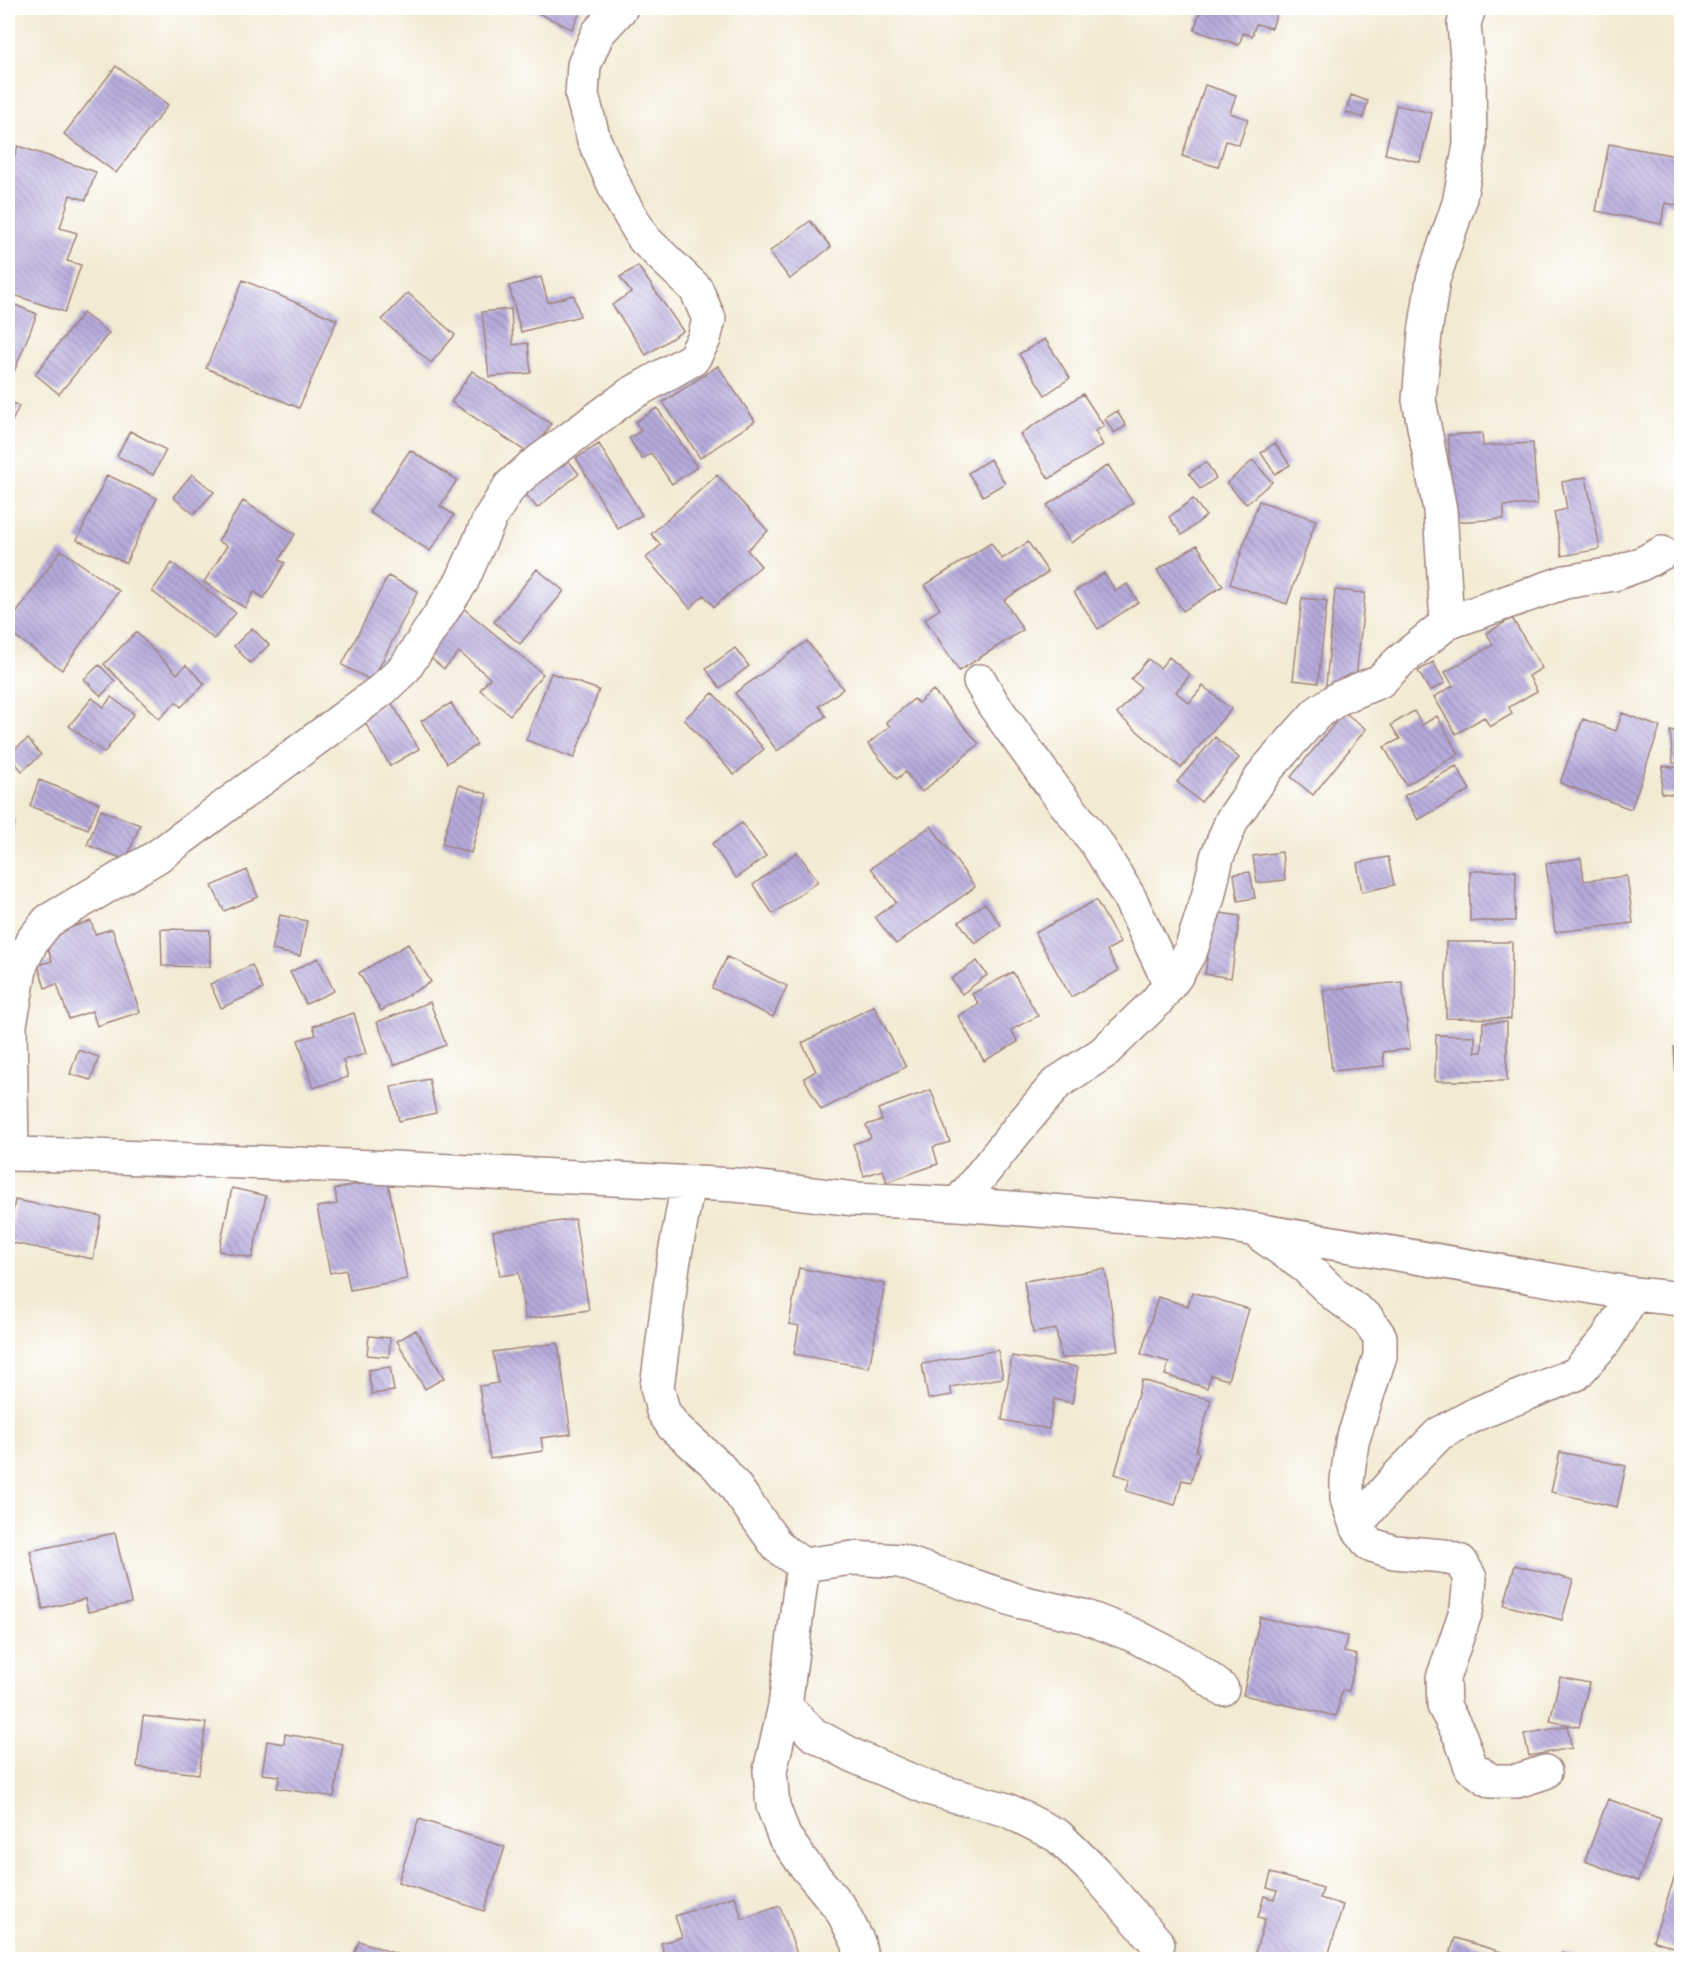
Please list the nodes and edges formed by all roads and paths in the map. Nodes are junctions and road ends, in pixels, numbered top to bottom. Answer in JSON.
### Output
{"nodes":[{"id":1,"x":621,"y":8,"type":"edge"},
{"id":2,"x":1468,"y":8,"type":"edge"},
{"id":3,"x":1662,"y":553,"type":"dead end"},
{"id":4,"x":1447,"y":623,"type":"junction"},
{"id":5,"x":980,"y":681,"type":"dead end"},
{"id":6,"x":1170,"y":984,"type":"junction"},
{"id":7,"x":10,"y":1154,"type":"edge"},
{"id":8,"x":688,"y":1183,"type":"junction"},
{"id":9,"x":958,"y":1203,"type":"junction"},
{"id":10,"x":1254,"y":1230,"type":"junction"},
{"id":11,"x":1634,"y":1294,"type":"junction"},
{"id":12,"x":1682,"y":1299,"type":"edge"},
{"id":13,"x":1356,"y":1525,"type":"junction"},
{"id":14,"x":803,"y":1564,"type":"junction"},
{"id":15,"x":1222,"y":1689,"type":"dead end"},
{"id":16,"x":785,"y":1706,"type":"junction"},
{"id":17,"x":1545,"y":1772,"type":"dead end"},
{"id":18,"x":1158,"y":1944,"type":"dead end"},
{"id":19,"x":862,"y":1959,"type":"edge"}],
"edges":[{"from":1,"to":7,"type":"street"},
{"from":2,"to":4,"type":"street"},
{"from":3,"to":4,"type":"street"},
{"from":4,"to":6,"type":"street"},
{"from":5,"to":6,"type":"street"},
{"from":6,"to":9,"type":"street"},
{"from":7,"to":8,"type":"street"},
{"from":8,"to":9,"type":"street"},
{"from":8,"to":14,"type":"street"},
{"from":9,"to":10,"type":"street"},
{"from":10,"to":11,"type":"street"},
{"from":10,"to":13,"type":"street"},
{"from":11,"to":12,"type":"street"},
{"from":11,"to":13,"type":"street"},
{"from":13,"to":17,"type":"street"},
{"from":14,"to":15,"type":"street"},
{"from":14,"to":16,"type":"street"},
{"from":16,"to":18,"type":"street"},
{"from":16,"to":19,"type":"street"}]}
